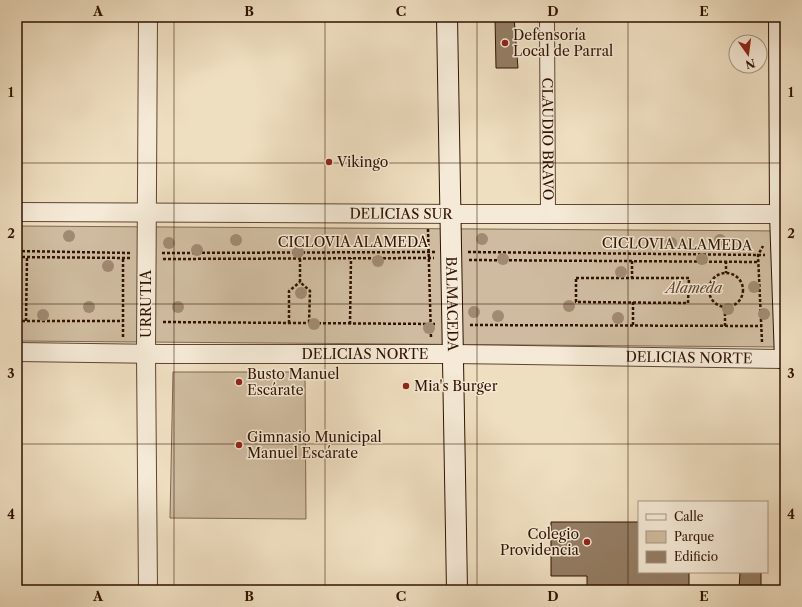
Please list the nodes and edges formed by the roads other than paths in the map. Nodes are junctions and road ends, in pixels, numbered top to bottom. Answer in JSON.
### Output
{"nodes":[{"id":1,"x":148,"y":17,"type":"edge"},
{"id":2,"x":447,"y":17,"type":"edge"},
{"id":3,"x":547,"y":17,"type":"edge"},
{"id":4,"x":779,"y":17,"type":"edge"},
{"id":5,"x":17,"y":212,"type":"edge"},
{"id":6,"x":146,"y":213,"type":"junction"},
{"id":7,"x":450,"y":214,"type":"junction"},
{"id":8,"x":548,"y":214,"type":"junction"},
{"id":9,"x":782,"y":214,"type":"edge"},
{"id":10,"x":17,"y":352,"type":"edge"},
{"id":11,"x":146,"y":354,"type":"junction"},
{"id":12,"x":453,"y":354,"type":"junction"},
{"id":13,"x":785,"y":359,"type":"edge"},
{"id":14,"x":148,"y":590,"type":"edge"},
{"id":15,"x":457,"y":590,"type":"edge"}],
"edges":[{"from":1,"to":6,"type":"street","name":"URRUTIA"},
{"from":2,"to":7,"type":"main road","name":"BALMACEDA"},
{"from":3,"to":8,"type":"street","name":"CLAUDIO BRAVO"},
{"from":4,"to":9,"type":"main road"},
{"from":5,"to":6,"type":"street","name":"DELICIAS SUR"},
{"from":6,"to":7,"type":"street","name":"DELICIAS SUR"},
{"from":6,"to":11,"type":"street","name":"URRUTIA"},
{"from":7,"to":8,"type":"street","name":"DELICIAS SUR"},
{"from":7,"to":12,"type":"main road","name":"BALMACEDA"},
{"from":8,"to":9,"type":"street","name":"DELICIAS SUR"},
{"from":9,"to":13,"type":"main road"},
{"from":10,"to":11,"type":"street","name":"DELICIAS NORTE"},
{"from":11,"to":12,"type":"street","name":"DELICIAS NORTE"},
{"from":11,"to":14,"type":"street","name":"URRUTIA"},
{"from":12,"to":13,"type":"street","name":"DELICIAS NORTE"},
{"from":12,"to":15,"type":"main road","name":"BALMACEDA"}]}
